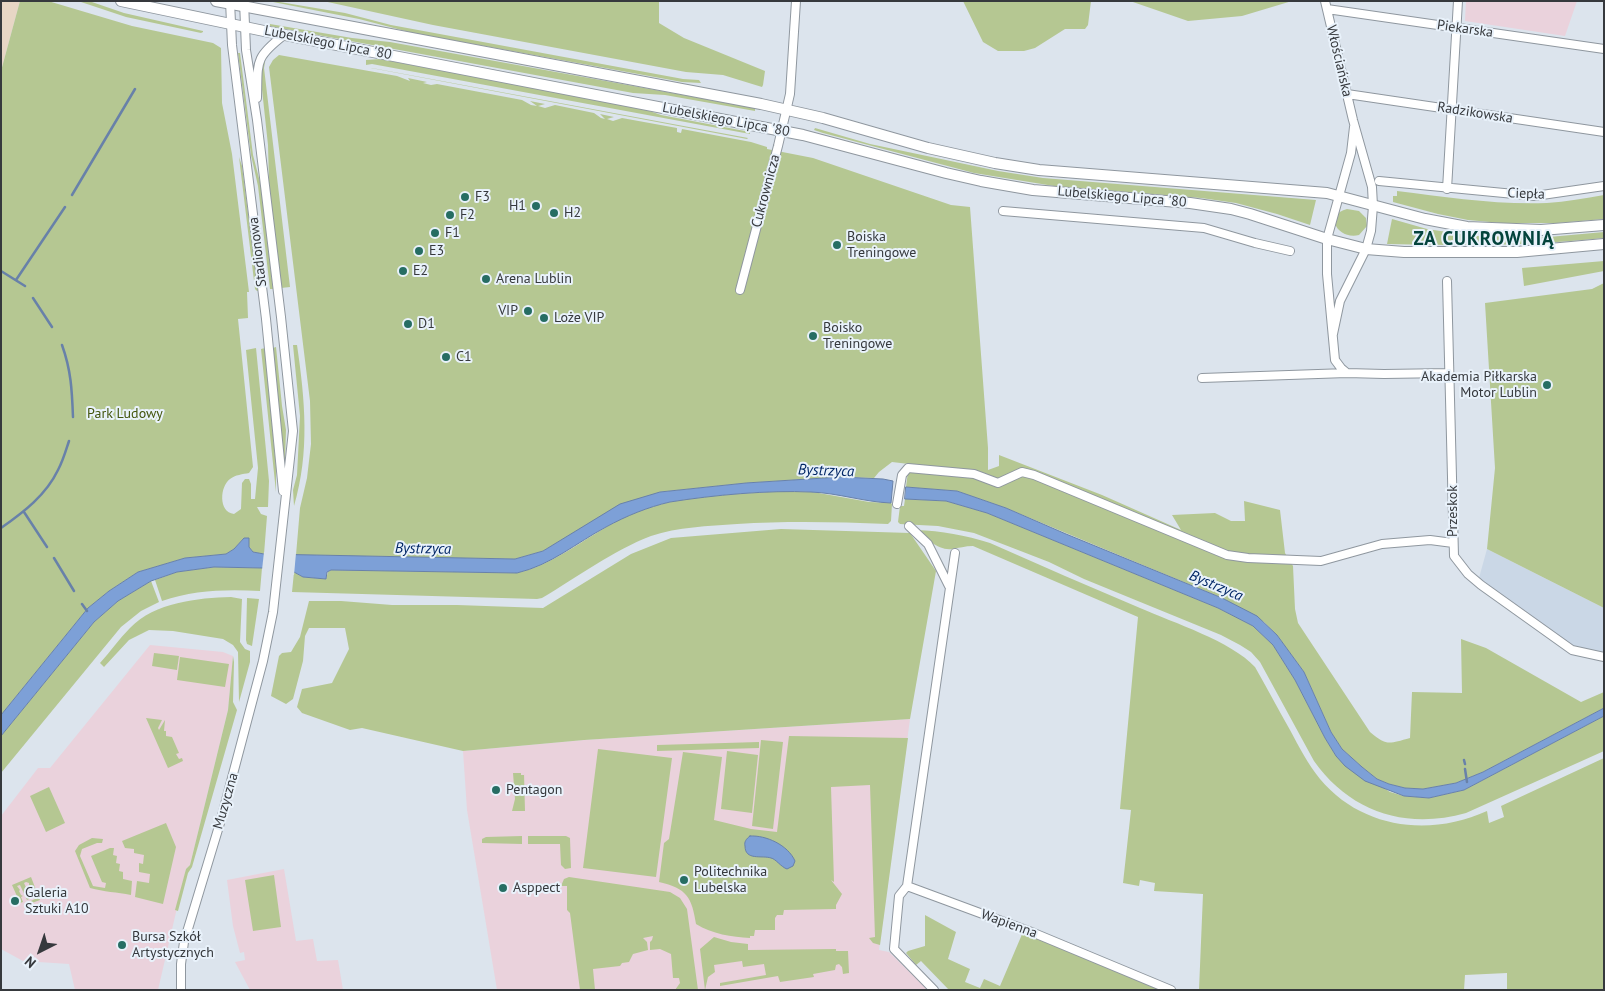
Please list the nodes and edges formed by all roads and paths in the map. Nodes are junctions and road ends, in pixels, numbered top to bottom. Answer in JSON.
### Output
{"nodes":[{"id":1,"x":121,"y":1,"type":"edge"},
{"id":2,"x":216,"y":1,"type":"edge"},
{"id":3,"x":796,"y":1,"type":"edge"},
{"id":4,"x":1458,"y":1,"type":"edge"},
{"id":5,"x":230,"y":3,"type":"edge"},
{"id":6,"x":244,"y":4,"type":"edge"},
{"id":7,"x":1326,"y":5,"type":"edge"},
{"id":8,"x":231,"y":24,"type":"junction"},
{"id":9,"x":245,"y":27,"type":"junction"},
{"id":10,"x":1456,"y":27,"type":"junction"},
{"id":11,"x":284,"y":35,"type":"junction"},
{"id":12,"x":1604,"y":49,"type":"edge"},
{"id":13,"x":1347,"y":94,"type":"junction"},
{"id":14,"x":1451,"y":109,"type":"junction"},
{"id":15,"x":786,"y":110,"type":"junction"},
{"id":16,"x":257,"y":120,"type":"junction"},
{"id":17,"x":1353,"y":120,"type":"junction"},
{"id":18,"x":782,"y":131,"type":"junction"},
{"id":19,"x":1604,"y":132,"type":"edge"},
{"id":20,"x":1378,"y":180,"type":"dead end"},
{"id":21,"x":1604,"y":186,"type":"edge"},
{"id":22,"x":1447,"y":188,"type":"junction"},
{"id":23,"x":1338,"y":196,"type":"junction"},
{"id":24,"x":1374,"y":206,"type":"junction"},
{"id":25,"x":1003,"y":211,"type":"dead end"},
{"id":26,"x":1604,"y":225,"type":"edge"},
{"id":27,"x":1327,"y":239,"type":"junction"},
{"id":28,"x":1604,"y":244,"type":"edge"},
{"id":29,"x":1366,"y":249,"type":"junction"},
{"id":30,"x":1290,"y":251,"type":"dead end"},
{"id":31,"x":1447,"y":281,"type":"dead end"},
{"id":32,"x":740,"y":290,"type":"dead end"},
{"id":33,"x":1333,"y":334,"type":"junction"},
{"id":34,"x":1348,"y":373,"type":"junction"},
{"id":35,"x":1449,"y":373,"type":"junction"},
{"id":36,"x":1202,"y":378,"type":"dead end"},
{"id":37,"x":284,"y":504,"type":"junction"},
{"id":38,"x":897,"y":504,"type":"dead end"},
{"id":39,"x":283,"y":521,"type":"joint"},
{"id":40,"x":909,"y":526,"type":"dead end"},
{"id":41,"x":1453,"y":543,"type":"junction"},
{"id":42,"x":954,"y":553,"type":"dead end"},
{"id":43,"x":949,"y":586,"type":"junction"},
{"id":44,"x":1604,"y":657,"type":"edge"},
{"id":45,"x":907,"y":886,"type":"junction"},
{"id":46,"x":181,"y":990,"type":"edge"},
{"id":47,"x":934,"y":990,"type":"edge"},
{"id":48,"x":1171,"y":990,"type":"edge"}],
"edges":[{"from":1,"to":8,"type":"main road","name":"Lubelskiego Lipca '80"},
{"from":2,"to":5,"type":"main road","name":"Lubelskiego Lipca '80"},
{"from":3,"to":15,"type":"street","name":"Cukrownicza"},
{"from":4,"to":10,"type":"street"},
{"from":5,"to":6,"type":"main road","name":"Lubelskiego Lipca '80"},
{"from":5,"to":8,"type":"street","name":"Stadionowa"},
{"from":6,"to":9,"type":"street","name":"Stadionowa"},
{"from":6,"to":15,"type":"main road","name":"Lubelskiego Lipca '80"},
{"from":7,"to":10,"type":"street","name":"Piekarska"},
{"from":7,"to":13,"type":"street","name":"Włościańska"},
{"from":8,"to":9,"type":"main road","name":"Lubelskiego Lipca '80"},
{"from":8,"to":37,"type":"street","name":"Stadionowa"},
{"from":9,"to":11,"type":"main road","name":"Lubelskiego Lipca '80"},
{"from":9,"to":16,"type":"street","name":"Stadionowa"},
{"from":10,"to":12,"type":"street","name":"Piekarska"},
{"from":10,"to":14,"type":"street"},
{"from":11,"to":16,"type":"street","name":"Stadionowa"},
{"from":11,"to":18,"type":"main road","name":"Lubelskiego Lipca '80"},
{"from":13,"to":14,"type":"street","name":"Radzikowska"},
{"from":13,"to":17,"type":"street","name":"Włościańska"},
{"from":14,"to":19,"type":"street","name":"Radzikowska"},
{"from":14,"to":22,"type":"street"},
{"from":15,"to":18,"type":"street","name":"Cukrownicza"},
{"from":15,"to":23,"type":"main road","name":"Lubelskiego Lipca '80"},
{"from":16,"to":37,"type":"street","name":"Stadionowa"},
{"from":17,"to":23,"type":"street","name":"Włościańska"},
{"from":17,"to":24,"type":"street","name":"Włościańska"},
{"from":18,"to":27,"type":"main road","name":"Lubelskiego Lipca '80"},
{"from":18,"to":32,"type":"street","name":"Cukrownicza"},
{"from":20,"to":22,"type":"street","name":"Ciepła"},
{"from":21,"to":22,"type":"street","name":"Ciepła"},
{"from":23,"to":24,"type":"main road","name":"Lubelskiego Lipca '80"},
{"from":23,"to":27,"type":"street","name":"Włościańska"},
{"from":24,"to":26,"type":"main road"},
{"from":24,"to":29,"type":"street","name":"Włościańska"},
{"from":25,"to":30,"type":"street"},
{"from":27,"to":29,"type":"main road","name":"Lubelskiego Lipca '80"},
{"from":27,"to":33,"type":"street"},
{"from":28,"to":29,"type":"main road"},
{"from":29,"to":33,"type":"street"},
{"from":31,"to":35,"type":"street","name":"Przeskok"},
{"from":33,"to":34,"type":"street"},
{"from":34,"to":35,"type":"street"},
{"from":34,"to":36,"type":"street"},
{"from":35,"to":41,"type":"street","name":"Przeskok"},
{"from":37,"to":39,"type":"street","name":"Stadionowa"},
{"from":38,"to":41,"type":"street"},
{"from":39,"to":46,"type":"street","name":"Muzyczna"},
{"from":40,"to":43,"type":"street"},
{"from":41,"to":44,"type":"street","name":"Przeskok"},
{"from":42,"to":43,"type":"street"},
{"from":43,"to":45,"type":"street"},
{"from":45,"to":47,"type":"street"},
{"from":45,"to":48,"type":"street","name":"Wapienna"}]}
